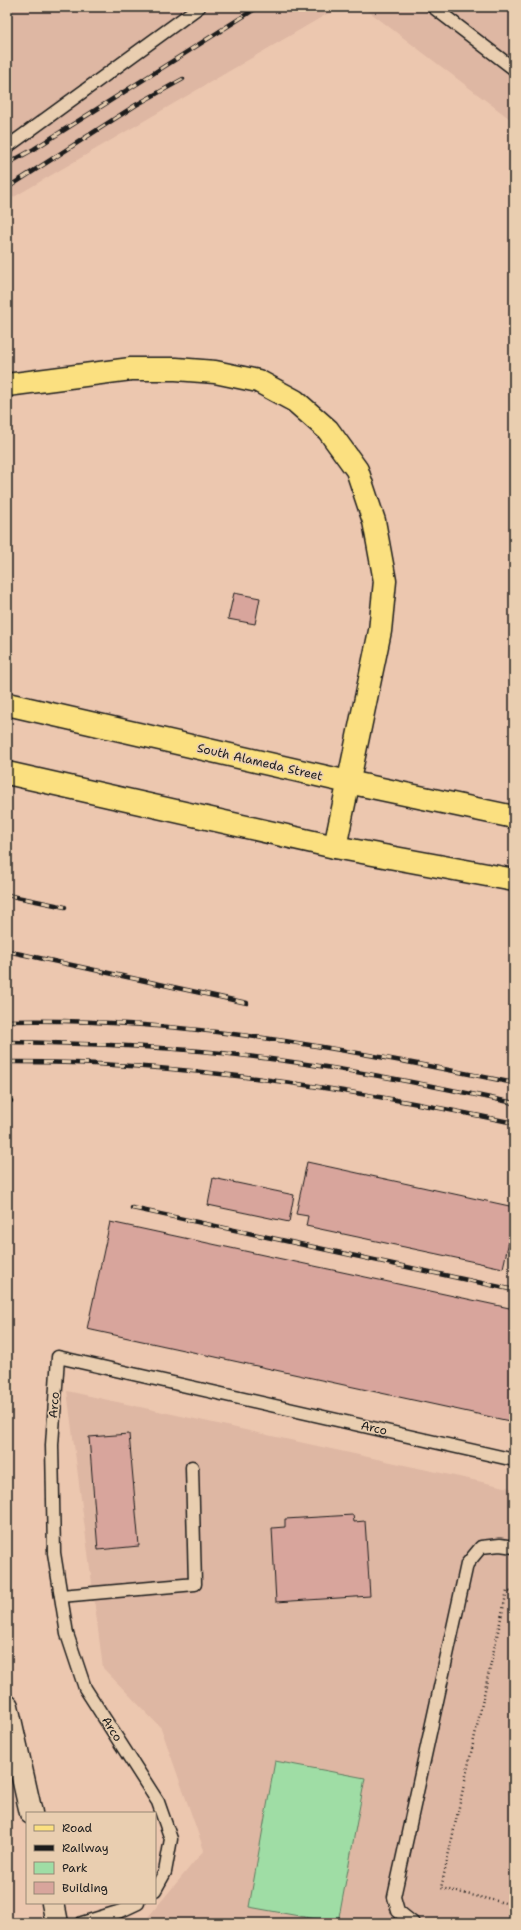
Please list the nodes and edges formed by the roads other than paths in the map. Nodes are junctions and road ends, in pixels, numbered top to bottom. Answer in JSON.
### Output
{"nodes":[{"id":1,"x":199,"y":7,"type":"edge"},
{"id":2,"x":433,"y":7,"type":"edge"},
{"id":3,"x":514,"y":69,"type":"edge"},
{"id":4,"x":7,"y":147,"type":"edge"},
{"id":5,"x":7,"y":385,"type":"edge"},
{"id":6,"x":7,"y":704,"type":"edge"},
{"id":7,"x":7,"y":773,"type":"edge"},
{"id":8,"x":348,"y":782,"type":"junction"},
{"id":9,"x":514,"y":818,"type":"edge"},
{"id":10,"x":335,"y":847,"type":"junction"},
{"id":11,"x":514,"y":880,"type":"edge"},
{"id":12,"x":514,"y":1460,"type":"edge"},
{"id":13,"x":192,"y":1467,"type":"dead end"},
{"id":14,"x":514,"y":1547,"type":"edge"},
{"id":15,"x":61,"y":1596,"type":"junction"},
{"id":16,"x":7,"y":1706,"type":"edge"},
{"id":17,"x":31,"y":1812,"type":"edge"},
{"id":18,"x":156,"y":1888,"type":"edge"},
{"id":19,"x":53,"y":1904,"type":"edge"},
{"id":20,"x":136,"y":1904,"type":"edge"},
{"id":21,"x":57,"y":1923,"type":"edge"},
{"id":22,"x":82,"y":1923,"type":"edge"},
{"id":23,"x":413,"y":1923,"type":"edge"}],
"edges":[{"from":1,"to":4,"type":"lane"},
{"from":2,"to":3,"type":"lane"},
{"from":5,"to":8,"type":"main road"},
{"from":6,"to":8,"type":"main road","name":"South Alameda Street"},
{"from":7,"to":10,"type":"main road"},
{"from":8,"to":9,"type":"main road","name":"South Alameda Street"},
{"from":8,"to":10,"type":"main road"},
{"from":10,"to":11,"type":"main road"},
{"from":12,"to":15,"type":"lane","name":"Arco"},
{"from":13,"to":15,"type":"lane"},
{"from":14,"to":23,"type":"lane"},
{"from":15,"to":18,"type":"lane","name":"Arco"},
{"from":16,"to":17,"type":"main road"},
{"from":19,"to":21,"type":"main road"},
{"from":20,"to":22,"type":"lane"}]}
